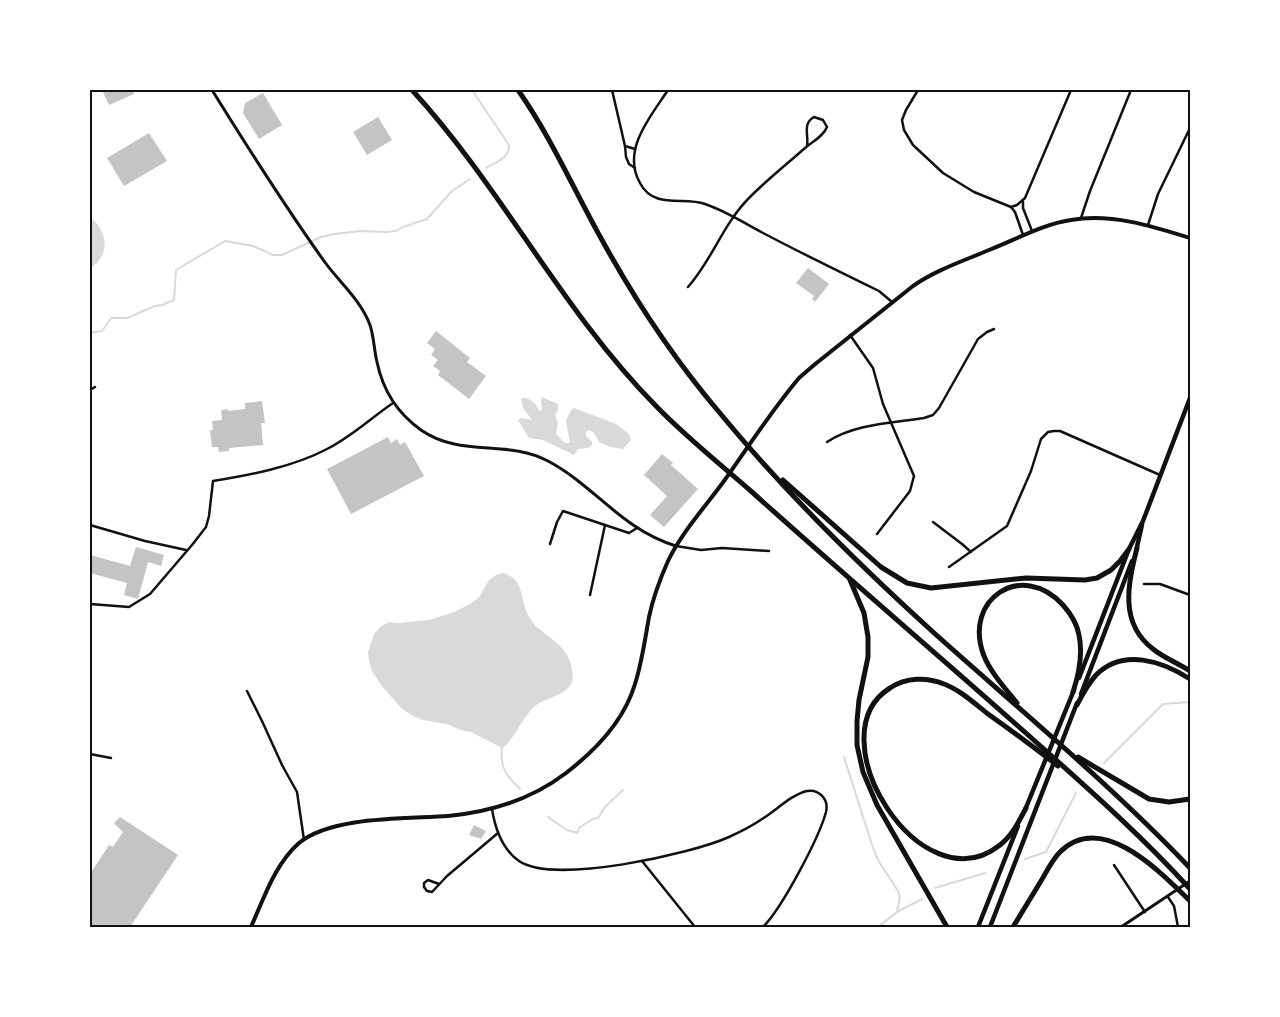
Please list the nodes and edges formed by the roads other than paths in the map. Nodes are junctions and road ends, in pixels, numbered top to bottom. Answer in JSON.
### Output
{"nodes":[{"id":1,"x":212,"y":90,"type":"edge"},
{"id":2,"x":412,"y":90,"type":"edge"},
{"id":3,"x":518,"y":90,"type":"edge"},
{"id":4,"x":612,"y":90,"type":"edge"},
{"id":5,"x":668,"y":90,"type":"edge"},
{"id":6,"x":918,"y":90,"type":"edge"},
{"id":7,"x":1071,"y":90,"type":"edge"},
{"id":8,"x":1131,"y":90,"type":"edge"},
{"id":9,"x":1190,"y":128,"type":"edge"},
{"id":10,"x":625,"y":146,"type":"junction"},
{"id":11,"x":807,"y":146,"type":"junction"},
{"id":12,"x":635,"y":149,"type":"junction"},
{"id":13,"x":635,"y":168,"type":"junction"},
{"id":14,"x":1023,"y":202,"type":"junction"},
{"id":15,"x":1011,"y":206,"type":"junction"},
{"id":16,"x":733,"y":217,"type":"junction"},
{"id":17,"x":1082,"y":218,"type":"junction"},
{"id":18,"x":1148,"y":225,"type":"junction"},
{"id":19,"x":1032,"y":232,"type":"junction"},
{"id":20,"x":1024,"y":236,"type":"junction"},
{"id":21,"x":1190,"y":238,"type":"edge"},
{"id":22,"x":688,"y":287,"type":"dead end"},
{"id":23,"x":892,"y":302,"type":"junction"},
{"id":24,"x":994,"y":329,"type":"dead end"},
{"id":25,"x":850,"y":335,"type":"junction"},
{"id":26,"x":95,"y":387,"type":"dead end"},
{"id":27,"x":90,"y":390,"type":"edge"},
{"id":28,"x":1190,"y":398,"type":"edge"},
{"id":29,"x":393,"y":403,"type":"junction"},
{"id":30,"x":892,"y":423,"type":"junction"},
{"id":31,"x":827,"y":442,"type":"dead end"},
{"id":32,"x":758,"y":457,"type":"junction"},
{"id":33,"x":1160,"y":475,"type":"junction"},
{"id":34,"x":1143,"y":521,"type":"junction"},
{"id":35,"x":932,"y":522,"type":"dead end"},
{"id":36,"x":90,"y":525,"type":"edge"},
{"id":37,"x":604,"y":525,"type":"junction"},
{"id":38,"x":637,"y":528,"type":"junction"},
{"id":39,"x":877,"y":534,"type":"dead end"},
{"id":40,"x":550,"y":544,"type":"dead end"},
{"id":41,"x":676,"y":546,"type":"junction"},
{"id":42,"x":1137,"y":548,"type":"junction"},
{"id":43,"x":1129,"y":549,"type":"junction"},
{"id":44,"x":186,"y":550,"type":"junction"},
{"id":45,"x":769,"y":551,"type":"dead end"},
{"id":46,"x":971,"y":552,"type":"junction"},
{"id":47,"x":949,"y":567,"type":"dead end"},
{"id":48,"x":848,"y":577,"type":"junction"},
{"id":49,"x":1144,"y":584,"type":"dead end"},
{"id":50,"x":590,"y":595,"type":"dead end"},
{"id":51,"x":1190,"y":595,"type":"edge"},
{"id":52,"x":90,"y":604,"type":"edge"},
{"id":53,"x":1190,"y":671,"type":"edge"},
{"id":54,"x":1190,"y":679,"type":"edge"},
{"id":55,"x":247,"y":691,"type":"dead end"},
{"id":56,"x":1073,"y":692,"type":"junction"},
{"id":57,"x":1077,"y":705,"type":"junction"},
{"id":58,"x":1036,"y":723,"type":"junction"},
{"id":59,"x":1068,"y":751,"type":"junction"},
{"id":60,"x":90,"y":754,"type":"edge"},
{"id":61,"x":111,"y":758,"type":"dead end"},
{"id":62,"x":1098,"y":797,"type":"junction"},
{"id":63,"x":1190,"y":799,"type":"edge"},
{"id":64,"x":1026,"y":808,"type":"junction"},
{"id":65,"x":492,"y":809,"type":"junction"},
{"id":66,"x":498,"y":833,"type":"junction"},
{"id":67,"x":304,"y":840,"type":"junction"},
{"id":68,"x":642,"y":860,"type":"junction"},
{"id":69,"x":1114,"y":865,"type":"dead end"},
{"id":70,"x":1190,"y":868,"type":"edge"},
{"id":71,"x":1190,"y":881,"type":"edge"},
{"id":72,"x":438,"y":884,"type":"junction"},
{"id":73,"x":1190,"y":889,"type":"edge"},
{"id":74,"x":1168,"y":897,"type":"junction"},
{"id":75,"x":1190,"y":901,"type":"edge"},
{"id":76,"x":1145,"y":912,"type":"junction"},
{"id":77,"x":251,"y":927,"type":"edge"},
{"id":78,"x":695,"y":927,"type":"edge"},
{"id":79,"x":763,"y":927,"type":"edge"},
{"id":80,"x":948,"y":927,"type":"edge"},
{"id":81,"x":978,"y":927,"type":"edge"},
{"id":82,"x":990,"y":927,"type":"edge"},
{"id":83,"x":1013,"y":927,"type":"edge"},
{"id":84,"x":1121,"y":927,"type":"edge"},
{"id":85,"x":1178,"y":927,"type":"edge"}],
"edges":[{"from":1,"to":29,"type":"street"},
{"from":2,"to":48,"type":"highway"},
{"from":3,"to":32,"type":"highway"},
{"from":4,"to":10,"type":"street"},
{"from":5,"to":12,"type":"street"},
{"from":6,"to":15,"type":"street"},
{"from":7,"to":14,"type":"street"},
{"from":8,"to":17,"type":"street"},
{"from":9,"to":18,"type":"street"},
{"from":10,"to":12,"type":"street"},
{"from":10,"to":13,"type":"street"},
{"from":11,"to":11,"type":"street"},
{"from":11,"to":16,"type":"street"},
{"from":12,"to":13,"type":"street"},
{"from":13,"to":16,"type":"street"},
{"from":14,"to":15,"type":"street"},
{"from":14,"to":19,"type":"street"},
{"from":15,"to":20,"type":"street"},
{"from":16,"to":22,"type":"street"},
{"from":16,"to":23,"type":"street"},
{"from":17,"to":18,"type":"main road"},
{"from":17,"to":19,"type":"main road"},
{"from":18,"to":21,"type":"main road"},
{"from":19,"to":20,"type":"main road"},
{"from":20,"to":23,"type":"main road"},
{"from":23,"to":25,"type":"main road"},
{"from":24,"to":30,"type":"street"},
{"from":25,"to":30,"type":"street"},
{"from":25,"to":41,"type":"main road"},
{"from":26,"to":27,"type":"street"},
{"from":28,"to":33,"type":"main road"},
{"from":29,"to":38,"type":"street"},
{"from":29,"to":44,"type":"street"},
{"from":30,"to":31,"type":"street"},
{"from":30,"to":39,"type":"street"},
{"from":32,"to":43,"type":"highway"},
{"from":32,"to":58,"type":"highway"},
{"from":33,"to":34,"type":"main road"},
{"from":33,"to":46,"type":"street"},
{"from":34,"to":42,"type":"main road"},
{"from":34,"to":43,"type":"main road"},
{"from":35,"to":46,"type":"street"},
{"from":36,"to":44,"type":"street"},
{"from":37,"to":38,"type":"street"},
{"from":37,"to":40,"type":"street"},
{"from":37,"to":50,"type":"street"},
{"from":38,"to":41,"type":"street"},
{"from":41,"to":45,"type":"street"},
{"from":41,"to":65,"type":"main road"},
{"from":42,"to":53,"type":"highway"},
{"from":42,"to":57,"type":"main road"},
{"from":43,"to":56,"type":"main road"},
{"from":44,"to":52,"type":"street"},
{"from":46,"to":47,"type":"street"},
{"from":48,"to":62,"type":"highway"},
{"from":48,"to":80,"type":"highway"},
{"from":49,"to":51,"type":"street"},
{"from":54,"to":57,"type":"highway"},
{"from":55,"to":67,"type":"street"},
{"from":56,"to":58,"type":"highway"},
{"from":56,"to":64,"type":"main road"},
{"from":57,"to":82,"type":"main road"},
{"from":58,"to":59,"type":"highway"},
{"from":59,"to":63,"type":"highway"},
{"from":59,"to":70,"type":"highway"},
{"from":60,"to":61,"type":"street"},
{"from":62,"to":64,"type":"highway"},
{"from":62,"to":73,"type":"highway"},
{"from":64,"to":81,"type":"main road"},
{"from":65,"to":66,"type":"street"},
{"from":65,"to":67,"type":"main road"},
{"from":66,"to":68,"type":"street"},
{"from":66,"to":72,"type":"street"},
{"from":67,"to":77,"type":"main road"},
{"from":68,"to":78,"type":"street"},
{"from":68,"to":79,"type":"street"},
{"from":69,"to":76,"type":"street"},
{"from":71,"to":74,"type":"street"},
{"from":72,"to":72,"type":"street"},
{"from":74,"to":76,"type":"street"},
{"from":74,"to":85,"type":"street"},
{"from":75,"to":83,"type":"highway"},
{"from":76,"to":84,"type":"street"}]}
